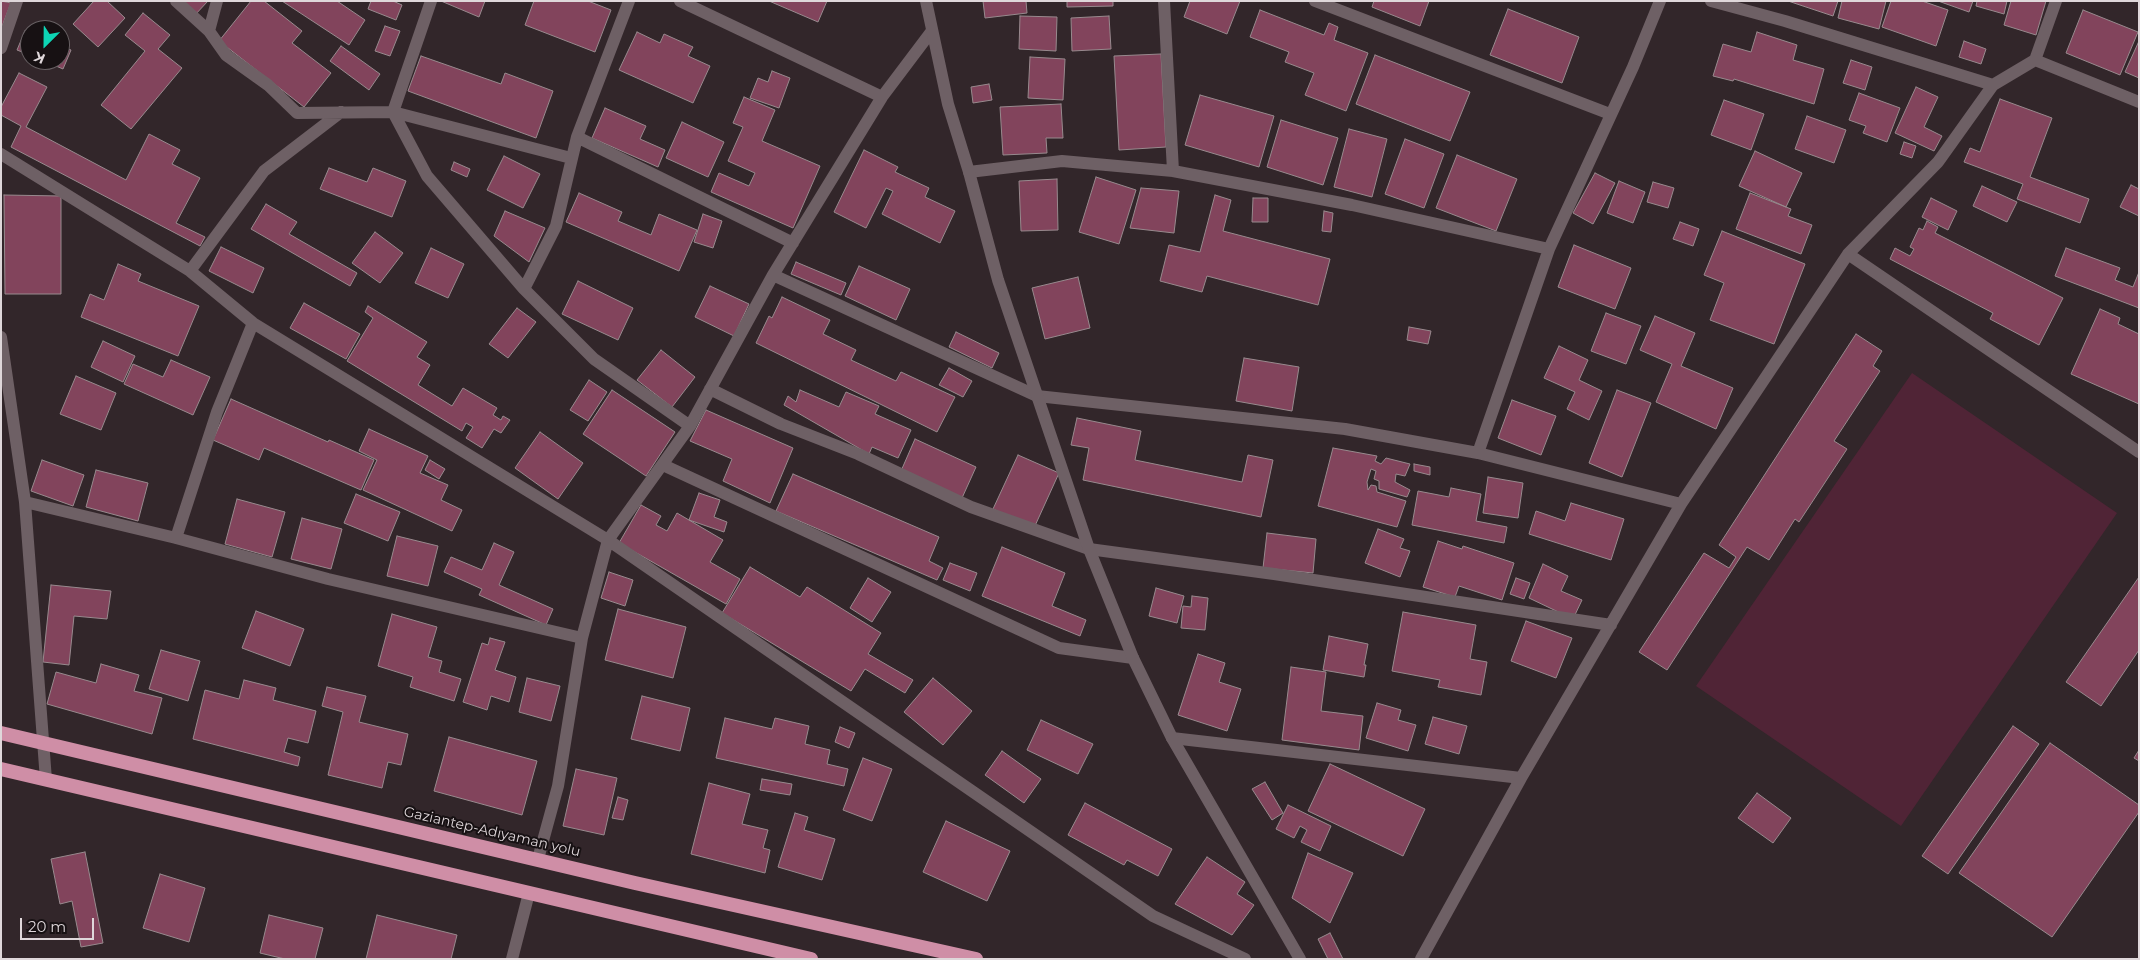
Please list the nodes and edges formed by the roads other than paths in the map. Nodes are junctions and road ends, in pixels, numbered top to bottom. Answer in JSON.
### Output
{"nodes":[{"id":1,"x":17,"y":1,"type":"edge"},
{"id":2,"x":176,"y":1,"type":"edge"},
{"id":3,"x":218,"y":1,"type":"edge"},
{"id":4,"x":430,"y":1,"type":"edge"},
{"id":5,"x":629,"y":1,"type":"edge"},
{"id":6,"x":680,"y":1,"type":"edge"},
{"id":7,"x":926,"y":1,"type":"edge"},
{"id":8,"x":1164,"y":1,"type":"edge"},
{"id":9,"x":1315,"y":1,"type":"edge"},
{"id":10,"x":1660,"y":1,"type":"edge"},
{"id":11,"x":1711,"y":1,"type":"edge"},
{"id":12,"x":2056,"y":1,"type":"edge"},
{"id":13,"x":209,"y":31,"type":"junction"},
{"id":14,"x":931,"y":32,"type":"junction"},
{"id":15,"x":1,"y":48,"type":"edge"},
{"id":16,"x":2036,"y":60,"type":"junction"},
{"id":17,"x":1993,"y":85,"type":"junction"},
{"id":18,"x":882,"y":97,"type":"junction"},
{"id":19,"x":2139,"y":102,"type":"edge"},
{"id":20,"x":341,"y":112,"type":"junction"},
{"id":21,"x":393,"y":112,"type":"junction"},
{"id":22,"x":1610,"y":114,"type":"junction"},
{"id":23,"x":577,"y":137,"type":"junction"},
{"id":24,"x":1,"y":154,"type":"edge"},
{"id":25,"x":571,"y":158,"type":"junction"},
{"id":26,"x":1172,"y":171,"type":"junction"},
{"id":27,"x":969,"y":172,"type":"junction"},
{"id":28,"x":793,"y":243,"type":"junction"},
{"id":29,"x":1549,"y":249,"type":"junction"},
{"id":30,"x":1848,"y":254,"type":"junction"},
{"id":31,"x":190,"y":271,"type":"junction"},
{"id":32,"x":773,"y":275,"type":"junction"},
{"id":33,"x":524,"y":289,"type":"junction"},
{"id":34,"x":253,"y":323,"type":"junction"},
{"id":35,"x":1,"y":337,"type":"edge"},
{"id":36,"x":710,"y":389,"type":"junction"},
{"id":37,"x":1037,"y":396,"type":"junction"},
{"id":38,"x":690,"y":426,"type":"junction"},
{"id":39,"x":2139,"y":452,"type":"edge"},
{"id":40,"x":1478,"y":453,"type":"junction"},
{"id":41,"x":663,"y":465,"type":"junction"},
{"id":42,"x":25,"y":502,"type":"junction"},
{"id":43,"x":1681,"y":504,"type":"junction"},
{"id":44,"x":176,"y":538,"type":"junction"},
{"id":45,"x":608,"y":540,"type":"junction"},
{"id":46,"x":1089,"y":549,"type":"junction"},
{"id":47,"x":1611,"y":625,"type":"junction"},
{"id":48,"x":582,"y":638,"type":"junction"},
{"id":49,"x":1133,"y":658,"type":"junction"},
{"id":50,"x":1,"y":734,"type":"edge"},
{"id":51,"x":1172,"y":738,"type":"junction"},
{"id":52,"x":44,"y":744,"type":"junction"},
{"id":53,"x":1,"y":769,"type":"edge"},
{"id":54,"x":1521,"y":778,"type":"junction"},
{"id":55,"x":46,"y":780,"type":"junction"},
{"id":56,"x":538,"y":859,"type":"junction"},
{"id":57,"x":529,"y":894,"type":"junction"},
{"id":58,"x":512,"y":959,"type":"edge"},
{"id":59,"x":810,"y":959,"type":"edge"},
{"id":60,"x":976,"y":959,"type":"edge"},
{"id":61,"x":1245,"y":959,"type":"edge"},
{"id":62,"x":1300,"y":959,"type":"edge"},
{"id":63,"x":1421,"y":959,"type":"edge"}],
"edges":[{"from":1,"to":15,"type":"street"},
{"from":2,"to":13,"type":"street"},
{"from":3,"to":13,"type":"street"},
{"from":4,"to":21,"type":"street"},
{"from":5,"to":23,"type":"street"},
{"from":6,"to":18,"type":"street"},
{"from":7,"to":14,"type":"street"},
{"from":8,"to":26,"type":"street"},
{"from":9,"to":22,"type":"street"},
{"from":10,"to":22,"type":"street"},
{"from":11,"to":17,"type":"street"},
{"from":12,"to":16,"type":"street"},
{"from":13,"to":20,"type":"street"},
{"from":14,"to":18,"type":"street"},
{"from":14,"to":27,"type":"street"},
{"from":16,"to":17,"type":"street"},
{"from":16,"to":19,"type":"street"},
{"from":17,"to":30,"type":"street"},
{"from":18,"to":28,"type":"street"},
{"from":20,"to":21,"type":"street"},
{"from":20,"to":31,"type":"street"},
{"from":21,"to":25,"type":"street"},
{"from":21,"to":33,"type":"street"},
{"from":22,"to":29,"type":"street"},
{"from":23,"to":25,"type":"street"},
{"from":23,"to":28,"type":"street"},
{"from":24,"to":31,"type":"street"},
{"from":25,"to":33,"type":"street"},
{"from":26,"to":27,"type":"street"},
{"from":26,"to":29,"type":"street"},
{"from":27,"to":37,"type":"street"},
{"from":28,"to":32,"type":"street"},
{"from":29,"to":40,"type":"street"},
{"from":30,"to":39,"type":"street"},
{"from":30,"to":43,"type":"street"},
{"from":31,"to":34,"type":"street"},
{"from":32,"to":36,"type":"street"},
{"from":32,"to":37,"type":"street"},
{"from":33,"to":38,"type":"street"},
{"from":34,"to":44,"type":"street"},
{"from":34,"to":45,"type":"street"},
{"from":35,"to":42,"type":"street"},
{"from":36,"to":38,"type":"street"},
{"from":36,"to":46,"type":"street"},
{"from":37,"to":40,"type":"street"},
{"from":37,"to":46,"type":"street"},
{"from":38,"to":41,"type":"street"},
{"from":40,"to":43,"type":"street"},
{"from":41,"to":45,"type":"street"},
{"from":41,"to":49,"type":"street"},
{"from":42,"to":44,"type":"street"},
{"from":42,"to":52,"type":"street"},
{"from":43,"to":47,"type":"street"},
{"from":44,"to":48,"type":"street"},
{"from":45,"to":48,"type":"street"},
{"from":45,"to":61,"type":"street"},
{"from":46,"to":47,"type":"street"},
{"from":46,"to":49,"type":"street"},
{"from":47,"to":54,"type":"street"},
{"from":48,"to":56,"type":"street"},
{"from":49,"to":51,"type":"street"},
{"from":50,"to":52,"type":"highway","name":"Gaziantep-Adıyaman yolu"},
{"from":51,"to":54,"type":"street"},
{"from":51,"to":62,"type":"street"},
{"from":52,"to":55,"type":"street"},
{"from":52,"to":56,"type":"highway","name":"Gaziantep-Adıyaman yolu"},
{"from":53,"to":55,"type":"highway"},
{"from":54,"to":63,"type":"street"},
{"from":55,"to":57,"type":"highway"},
{"from":56,"to":60,"type":"highway","name":"Gaziantep-Adıyaman yolu"},
{"from":57,"to":58,"type":"street"},
{"from":57,"to":59,"type":"highway"}]}
